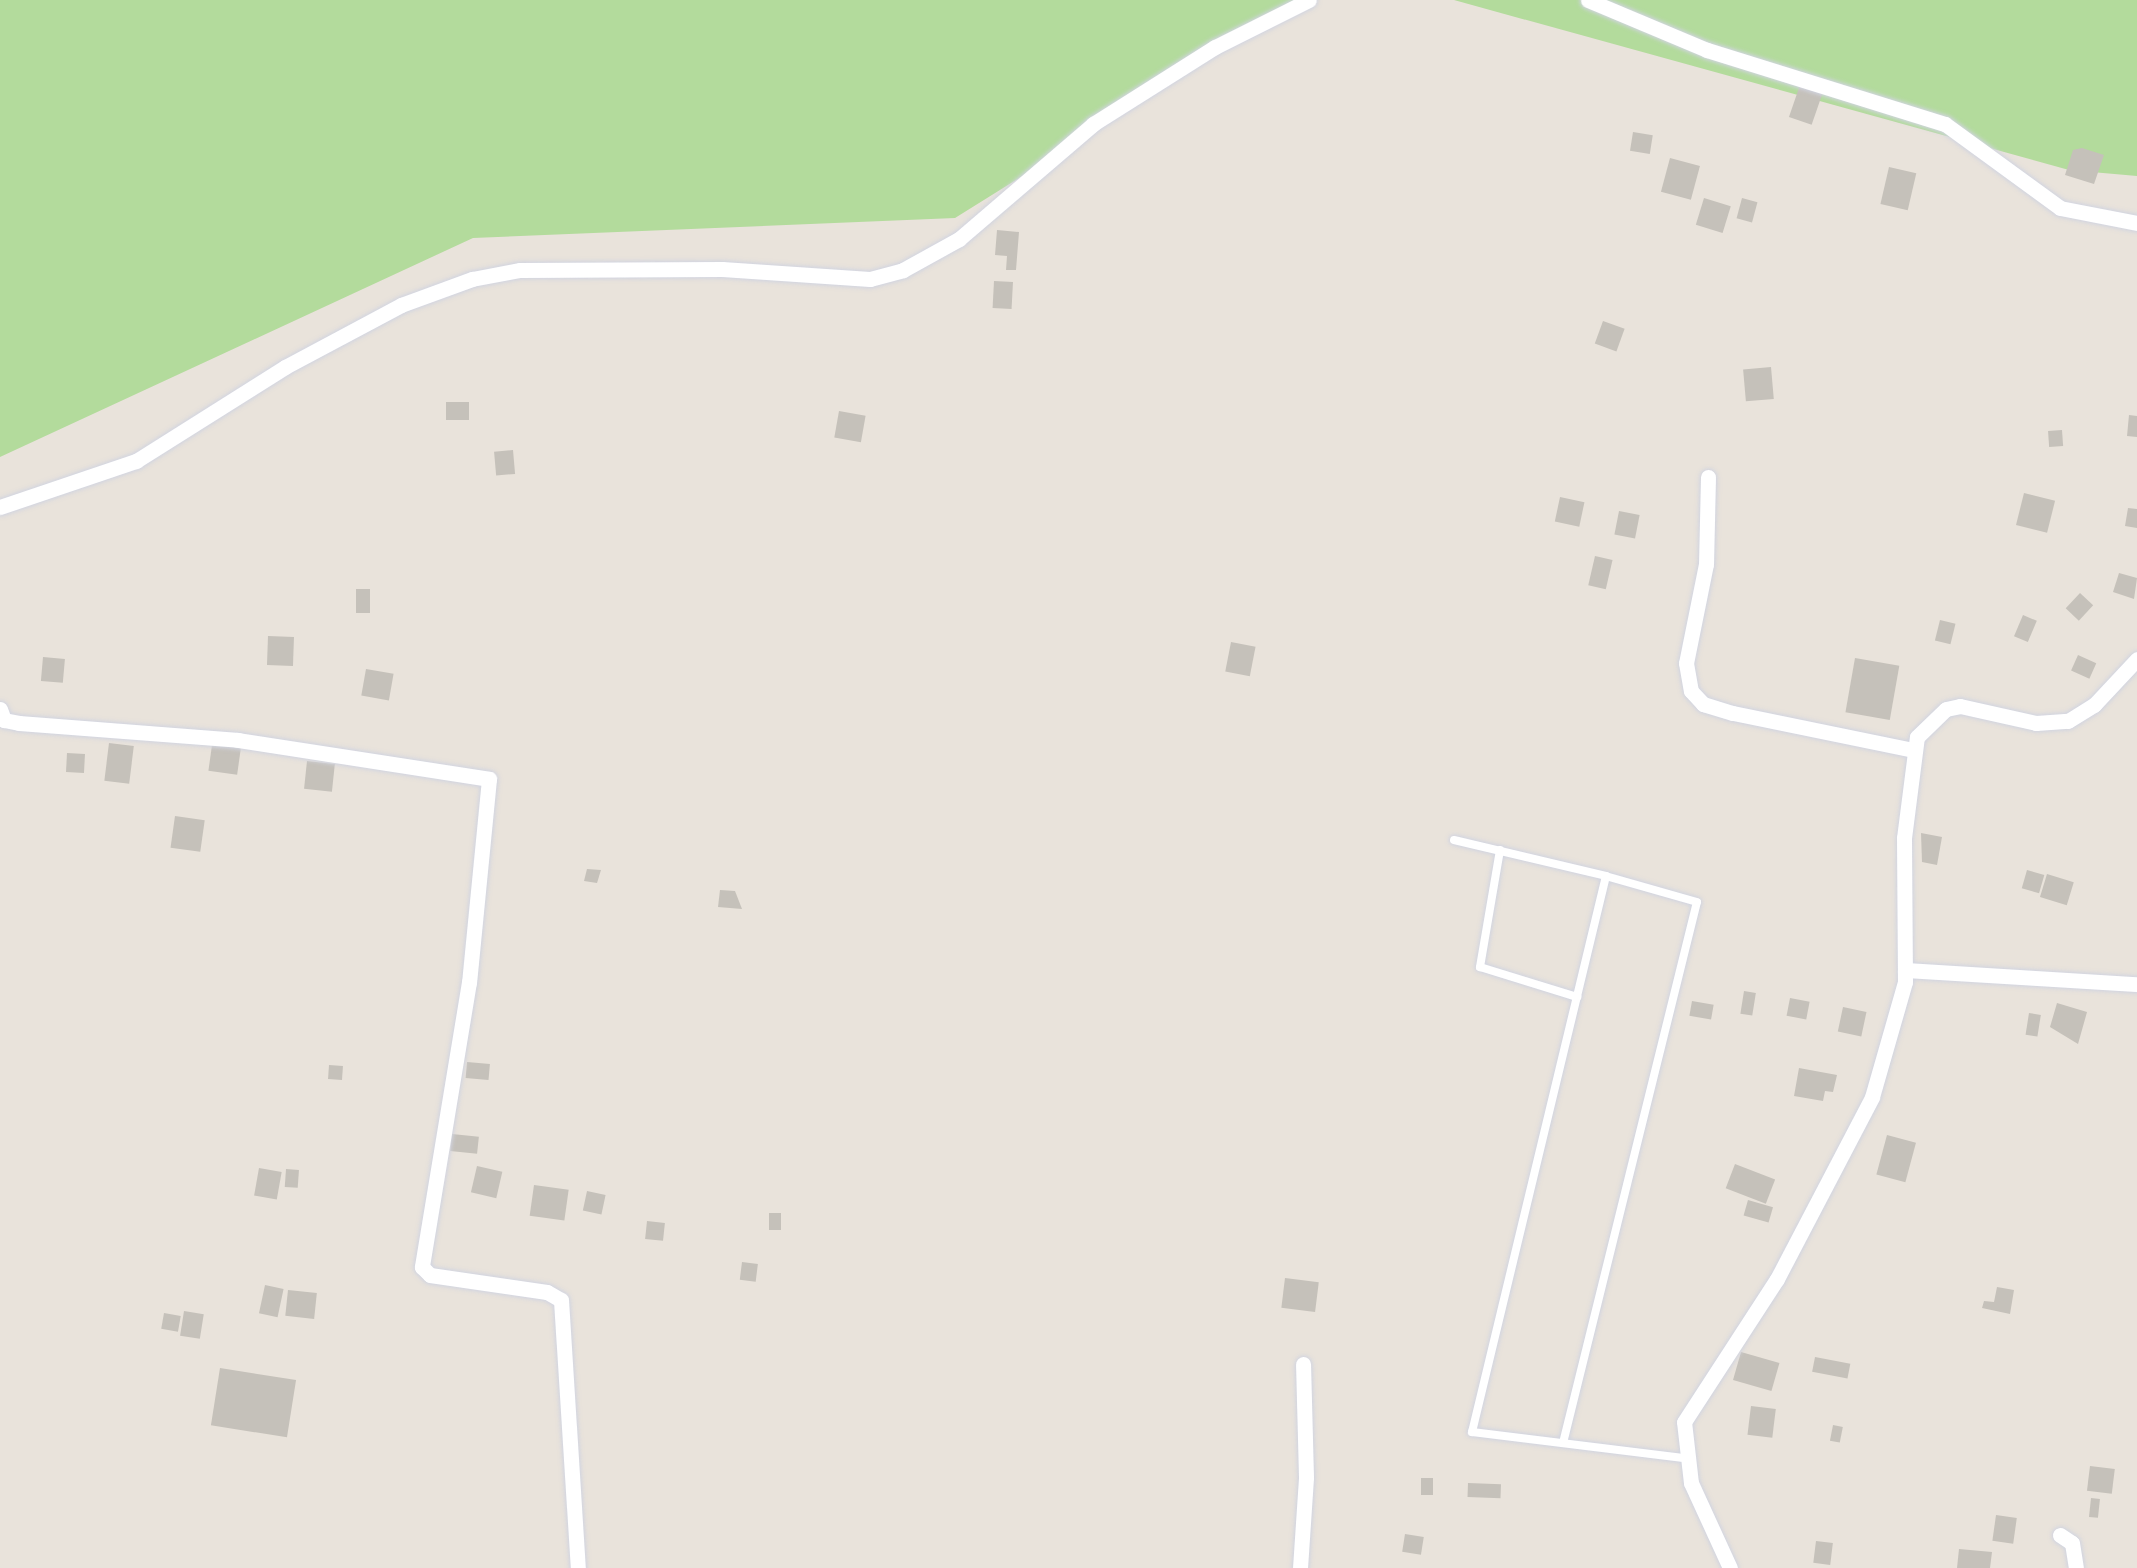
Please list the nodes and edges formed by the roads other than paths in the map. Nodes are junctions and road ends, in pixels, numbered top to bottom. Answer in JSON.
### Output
{"nodes":[{"id":1,"x":1309,"y":0,"type":"edge"},
{"id":2,"x":1588,"y":0,"type":"edge"},
{"id":3,"x":2137,"y":223,"type":"edge"},
{"id":4,"x":1708,"y":477,"type":"dead end"},
{"id":5,"x":0,"y":507,"type":"edge"},
{"id":6,"x":2137,"y":660,"type":"edge"},
{"id":7,"x":0,"y":709,"type":"edge"},
{"id":8,"x":1914,"y":750,"type":"junction"},
{"id":9,"x":1454,"y":840,"type":"dead end"},
{"id":10,"x":1500,"y":850,"type":"junction"},
{"id":11,"x":1606,"y":876,"type":"junction"},
{"id":12,"x":1905,"y":970,"type":"junction"},
{"id":13,"x":2137,"y":984,"type":"edge"},
{"id":14,"x":1577,"y":997,"type":"junction"},
{"id":15,"x":1303,"y":1364,"type":"dead end"},
{"id":16,"x":1563,"y":1444,"type":"junction"},
{"id":17,"x":1685,"y":1458,"type":"junction"},
{"id":18,"x":2060,"y":1535,"type":"dead end"},
{"id":19,"x":578,"y":1568,"type":"edge"},
{"id":20,"x":1300,"y":1568,"type":"edge"},
{"id":21,"x":1730,"y":1568,"type":"edge"},
{"id":22,"x":2076,"y":1568,"type":"edge"}],
"edges":[{"from":1,"to":5,"type":"street"},
{"from":2,"to":3,"type":"street"},
{"from":4,"to":8,"type":"street"},
{"from":6,"to":8,"type":"street"},
{"from":7,"to":19,"type":"street"},
{"from":8,"to":12,"type":"street"},
{"from":9,"to":10,"type":"lane"},
{"from":10,"to":11,"type":"lane"},
{"from":10,"to":14,"type":"lane"},
{"from":11,"to":14,"type":"lane"},
{"from":11,"to":16,"type":"lane"},
{"from":12,"to":13,"type":"street"},
{"from":12,"to":17,"type":"street"},
{"from":14,"to":16,"type":"lane"},
{"from":15,"to":20,"type":"street"},
{"from":16,"to":17,"type":"lane"},
{"from":17,"to":21,"type":"street"},
{"from":18,"to":22,"type":"street"}]}
